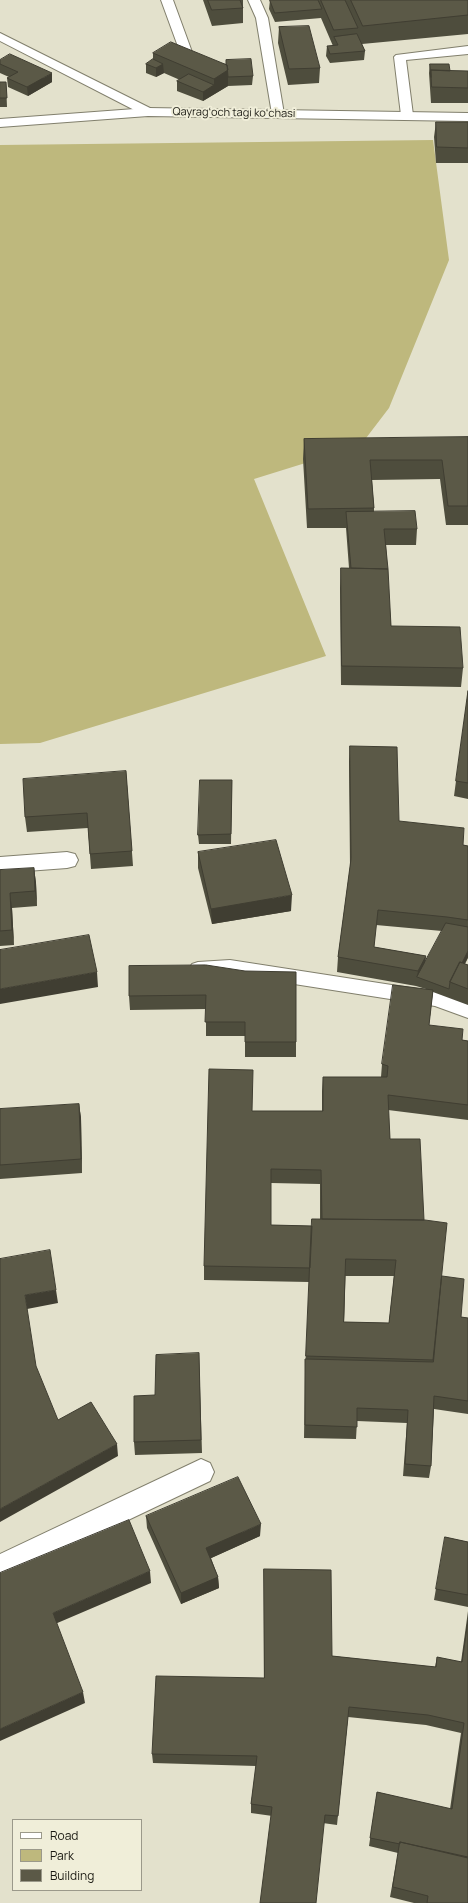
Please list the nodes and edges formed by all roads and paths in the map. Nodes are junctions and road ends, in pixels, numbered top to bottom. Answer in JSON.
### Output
{"nodes":[{"id":1,"x":167,"y":0,"type":"edge"},
{"id":2,"x":254,"y":0,"type":"edge"},
{"id":3,"x":0,"y":36,"type":"edge"},
{"id":4,"x":468,"y":50,"type":"edge"},
{"id":5,"x":186,"y":52,"type":"edge"},
{"id":6,"x":148,"y":112,"type":"junction"},
{"id":7,"x":278,"y":114,"type":"junction"},
{"id":8,"x":407,"y":115,"type":"junction"},
{"id":9,"x":468,"y":116,"type":"edge"},
{"id":10,"x":0,"y":123,"type":"edge"},
{"id":11,"x":67,"y":860,"type":"dead end"},
{"id":12,"x":0,"y":865,"type":"edge"},
{"id":13,"x":179,"y":970,"type":"edge"},
{"id":14,"x":468,"y":1011,"type":"edge"},
{"id":15,"x":201,"y":1472,"type":"dead end"},
{"id":16,"x":0,"y":1568,"type":"edge"}],
"edges":[{"from":1,"to":5,"type":"lane"},
{"from":2,"to":7,"type":"lane"},
{"from":3,"to":6,"type":"lane"},
{"from":4,"to":8,"type":"lane"},
{"from":6,"to":7,"type":"street","name":"Qayragʻoch tagi koʻchasi"},
{"from":6,"to":10,"type":"street","name":"Qayragʻoch tagi koʻchasi"},
{"from":7,"to":8,"type":"street","name":"Qayragʻoch tagi koʻchasi"},
{"from":8,"to":9,"type":"street","name":"Qayragʻoch tagi koʻchasi"},
{"from":11,"to":12,"type":"street"},
{"from":13,"to":14,"type":"lane"},
{"from":15,"to":16,"type":"street"}]}
